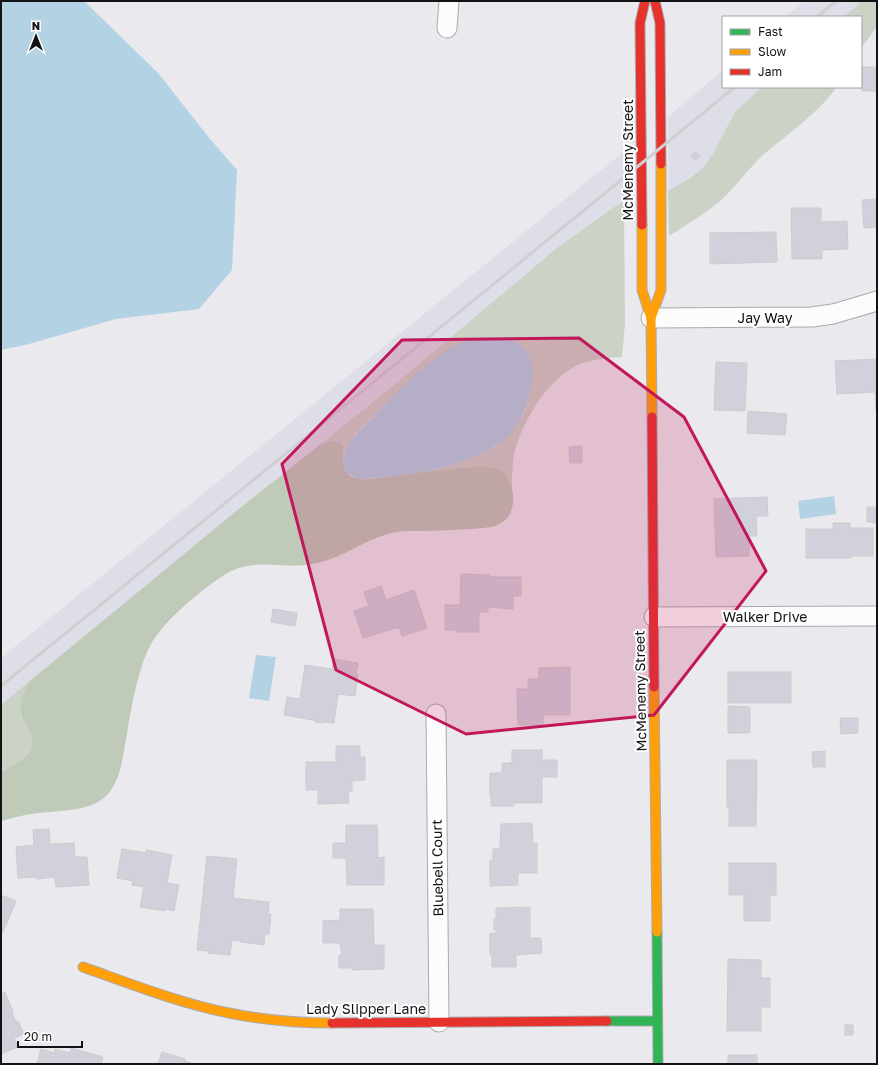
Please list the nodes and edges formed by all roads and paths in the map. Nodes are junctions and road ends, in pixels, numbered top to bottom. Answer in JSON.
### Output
{"nodes":[{"id":1,"x":449,"y":1,"type":"edge"},
{"id":2,"x":645,"y":1,"type":"edge"},
{"id":3,"x":655,"y":1,"type":"edge"},
{"id":4,"x":447,"y":28,"type":"dead end"},
{"id":5,"x":877,"y":302,"type":"edge"},
{"id":6,"x":651,"y":318,"type":"junction"},
{"id":7,"x":877,"y":616,"type":"edge"},
{"id":8,"x":654,"y":617,"type":"junction"},
{"id":9,"x":436,"y":714,"type":"dead end"},
{"id":10,"x":83,"y":967,"type":"dead end"},
{"id":11,"x":657,"y":1021,"type":"junction"},
{"id":12,"x":439,"y":1022,"type":"junction"},
{"id":13,"x":658,"y":1064,"type":"edge"}],
"edges":[{"from":1,"to":4,"type":"street"},
{"from":2,"to":6,"type":"street","name":"McMenemy Street"},
{"from":3,"to":6,"type":"street","name":"McMenemy Street"},
{"from":5,"to":6,"type":"street","name":"Jay Way"},
{"from":6,"to":8,"type":"street","name":"McMenemy Street"},
{"from":7,"to":8,"type":"street","name":"Walker Drive"},
{"from":8,"to":11,"type":"street","name":"McMenemy Street"},
{"from":9,"to":12,"type":"street","name":"Bluebell Court"},
{"from":10,"to":12,"type":"street","name":"Lady Slipper Lane"},
{"from":11,"to":12,"type":"street","name":"Lady Slipper Lane"},
{"from":11,"to":13,"type":"street","name":"McMenemy Street"}]}
